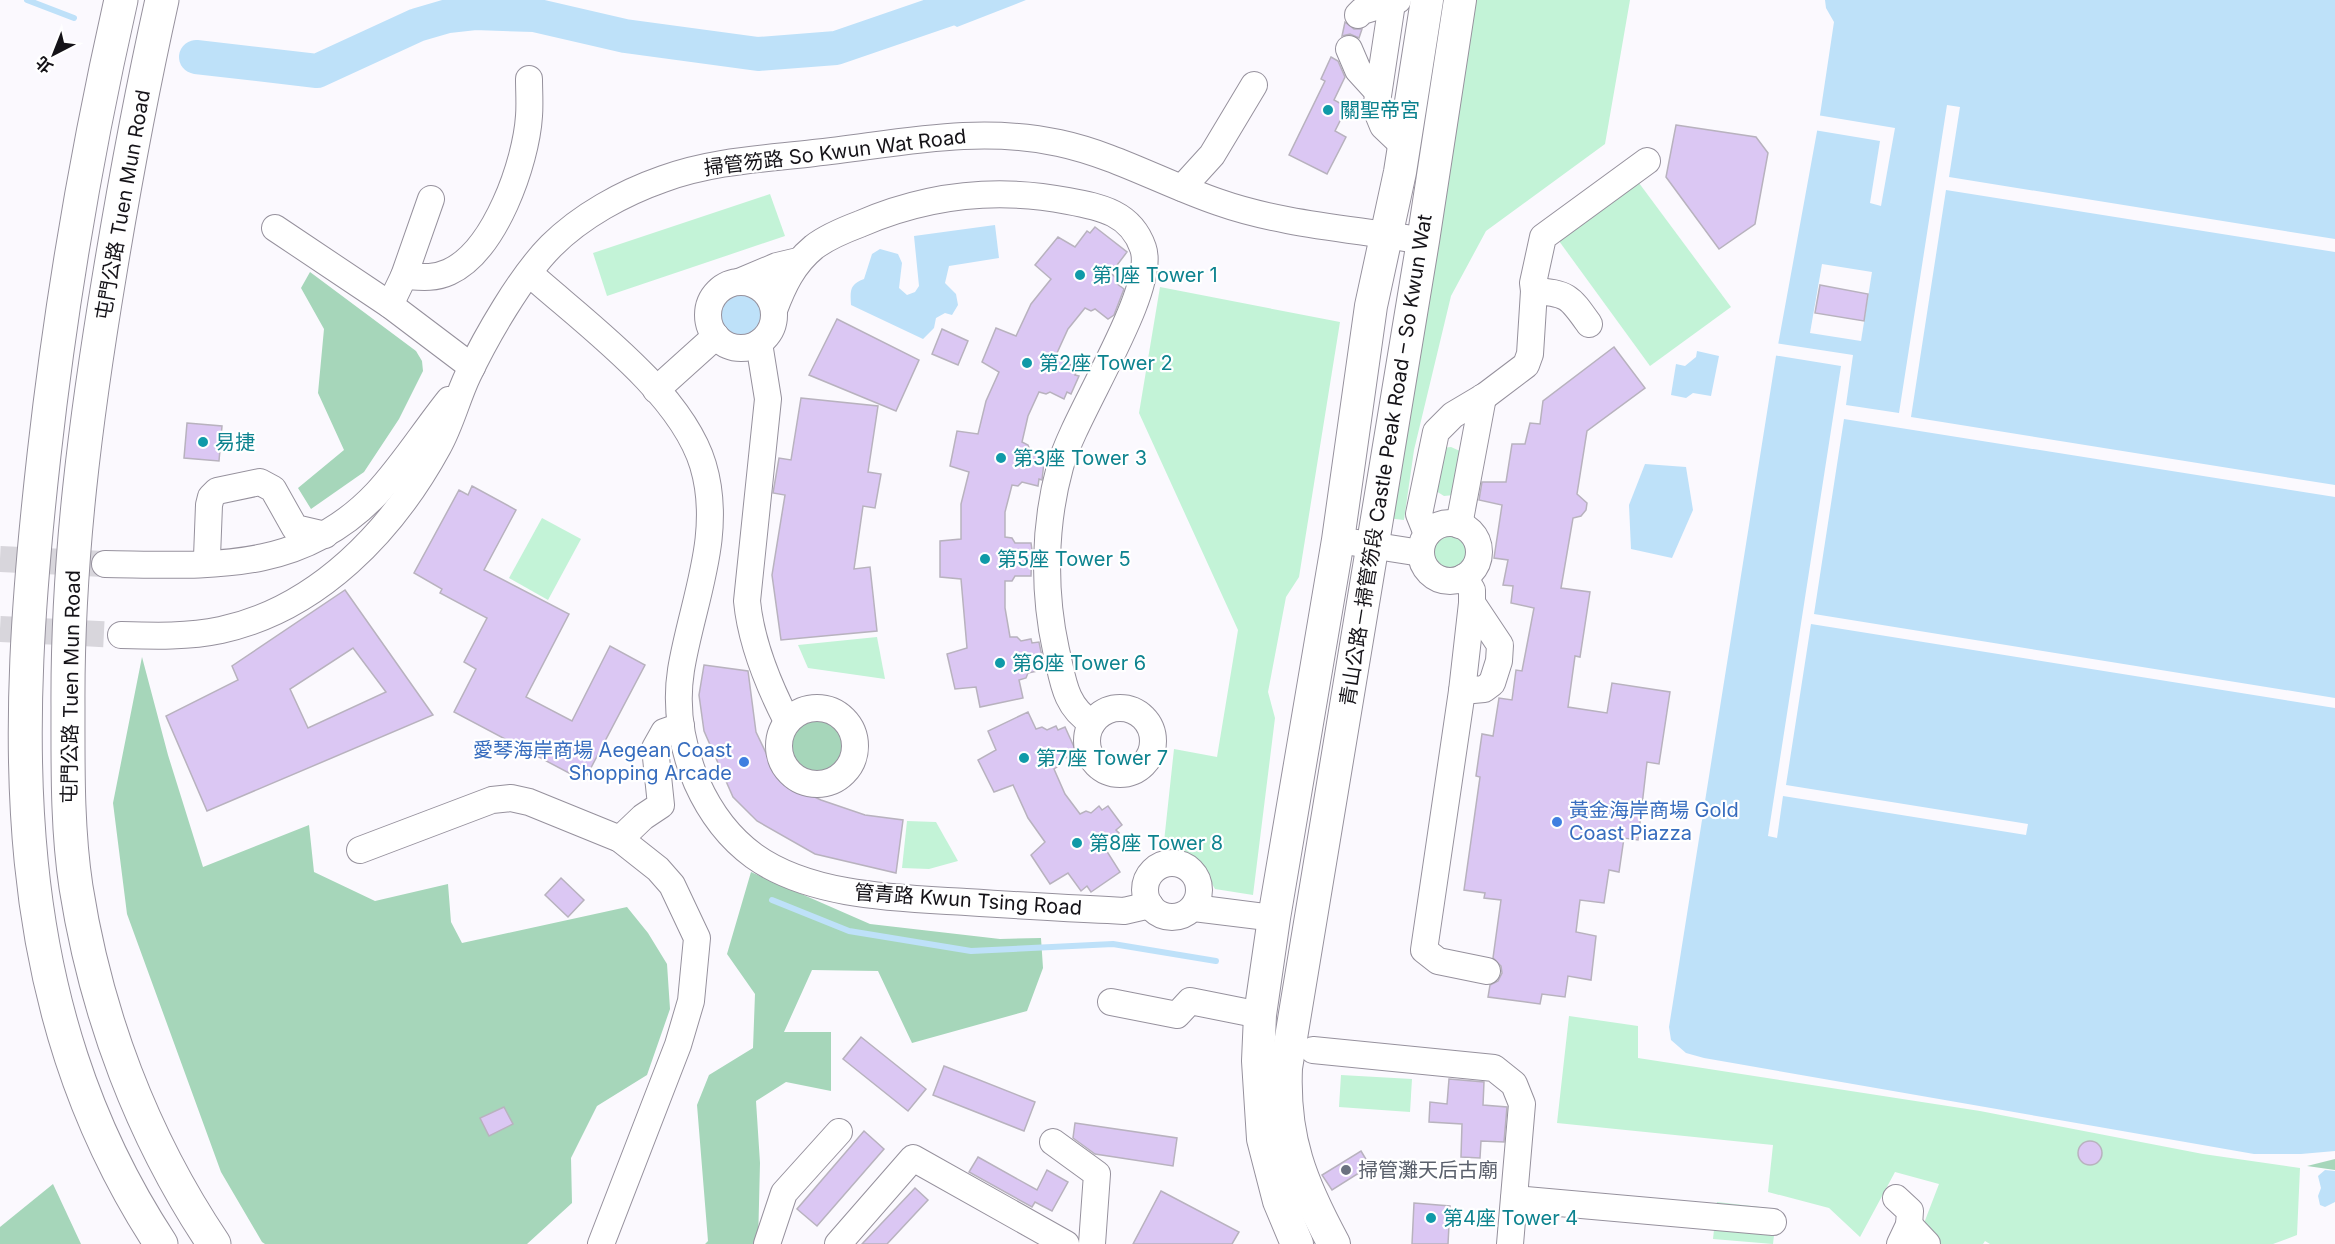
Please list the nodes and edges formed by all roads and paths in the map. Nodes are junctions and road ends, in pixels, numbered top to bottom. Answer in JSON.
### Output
{"nodes":[{"id":1,"x":121,"y":0,"type":"edge"},
{"id":2,"x":162,"y":0,"type":"edge"},
{"id":3,"x":1427,"y":0,"type":"edge"},
{"id":4,"x":1460,"y":0,"type":"edge"},
{"id":5,"x":1395,"y":1,"type":"edge"},
{"id":6,"x":529,"y":79,"type":"dead end"},
{"id":7,"x":1254,"y":85,"type":"dead end"},
{"id":8,"x":1378,"y":92,"type":"junction"},
{"id":9,"x":1404,"y":146,"type":"junction"},
{"id":10,"x":1647,"y":161,"type":"dead end"},
{"id":11,"x":1182,"y":188,"type":"junction"},
{"id":12,"x":431,"y":199,"type":"dead end"},
{"id":13,"x":275,"y":228,"type":"dead end"},
{"id":14,"x":1385,"y":234,"type":"junction"},
{"id":15,"x":1423,"y":241,"type":"junction"},
{"id":16,"x":798,"y":261,"type":"junction"},
{"id":17,"x":530,"y":273,"type":"junction"},
{"id":18,"x":404,"y":276,"type":"junction"},
{"id":19,"x":739,"y":282,"type":"junction"},
{"id":20,"x":1534,"y":291,"type":"junction"},
{"id":21,"x":390,"y":305,"type":"junction"},
{"id":22,"x":774,"y":310,"type":"junction"},
{"id":23,"x":1588,"y":324,"type":"dead end"},
{"id":24,"x":716,"y":336,"type":"junction"},
{"id":25,"x":759,"y":343,"type":"junction"},
{"id":26,"x":470,"y":371,"type":"junction"},
{"id":27,"x":656,"y":390,"type":"junction"},
{"id":28,"x":1483,"y":397,"type":"junction"},
{"id":29,"x":1431,"y":448,"type":"junction"},
{"id":30,"x":1472,"y":456,"type":"junction"},
{"id":31,"x":1424,"y":488,"type":"junction"},
{"id":32,"x":1464,"y":496,"type":"junction"},
{"id":33,"x":1459,"y":525,"type":"junction"},
{"id":34,"x":325,"y":535,"type":"junction"},
{"id":35,"x":1338,"y":540,"type":"junction"},
{"id":36,"x":1424,"y":544,"type":"junction"},
{"id":37,"x":1372,"y":546,"type":"junction"},
{"id":38,"x":105,"y":564,"type":"tunnel mouth"},
{"id":39,"x":201,"y":564,"type":"junction"},
{"id":40,"x":1464,"y":578,"type":"junction"},
{"id":41,"x":121,"y":635,"type":"tunnel mouth"},
{"id":42,"x":788,"y":721,"type":"dead end"},
{"id":43,"x":1092,"y":723,"type":"dead end"},
{"id":44,"x":681,"y":726,"type":"junction"},
{"id":45,"x":620,"y":839,"type":"junction"},
{"id":46,"x":360,"y":850,"type":"dead end"},
{"id":47,"x":1150,"y":905,"type":"junction"},
{"id":48,"x":1194,"y":908,"type":"junction"},
{"id":49,"x":1274,"y":918,"type":"junction"},
{"id":50,"x":1487,"y":971,"type":"dead end"},
{"id":51,"x":1111,"y":1002,"type":"dead end"},
{"id":52,"x":1260,"y":1015,"type":"junction"},
{"id":53,"x":1312,"y":1050,"type":"dead end"},
{"id":54,"x":838,"y":1132,"type":"dead end"},
{"id":55,"x":1053,"y":1142,"type":"dead end"},
{"id":56,"x":1896,"y":1198,"type":"dead end"},
{"id":57,"x":1514,"y":1199,"type":"junction"},
{"id":58,"x":1773,"y":1222,"type":"dead end"},
{"id":59,"x":1904,"y":1234,"type":"edge"},
{"id":60,"x":1049,"y":1241,"type":"edge"},
{"id":61,"x":161,"y":1244,"type":"edge"},
{"id":62,"x":214,"y":1244,"type":"edge"},
{"id":63,"x":601,"y":1244,"type":"edge"},
{"id":64,"x":766,"y":1244,"type":"edge"},
{"id":65,"x":838,"y":1244,"type":"edge"},
{"id":66,"x":1092,"y":1244,"type":"edge"},
{"id":67,"x":1297,"y":1244,"type":"edge"},
{"id":68,"x":1334,"y":1244,"type":"edge"},
{"id":69,"x":1509,"y":1244,"type":"edge"},
{"id":70,"x":1927,"y":1244,"type":"edge"}],
"edges":[{"from":1,"to":61,"type":"highway","name":"屯門公路 Tuen Mun Road"},
{"from":2,"to":62,"type":"highway","name":"屯門公路 Tuen Mun Road"},
{"from":3,"to":9,"type":"main road","name":"青山公路－掃管笏段 Castle Peak Road – So Kwun Wat"},
{"from":4,"to":15,"type":"main road","name":"青山公路－掃管笏段 Castle Peak Road – So Kwun Wat"},
{"from":5,"to":8,"type":"street"},
{"from":5,"to":8,"type":"street"},
{"from":6,"to":18,"type":"street"},
{"from":7,"to":11,"type":"street"},
{"from":8,"to":9,"type":"street"},
{"from":9,"to":14,"type":"main road","name":"青山公路－掃管笏段 Castle Peak Road – So Kwun Wat"},
{"from":10,"to":20,"type":"street"},
{"from":11,"to":14,"type":"street","name":"掃管笏路 So Kwun Wat Road"},
{"from":11,"to":17,"type":"street","name":"掃管笏路 So Kwun Wat Road"},
{"from":12,"to":18,"type":"street"},
{"from":13,"to":21,"type":"street"},
{"from":14,"to":15,"type":"street","name":"掃管笏路 So Kwun Wat Road"},
{"from":14,"to":35,"type":"main road","name":"青山公路－掃管笏段 Castle Peak Road – So Kwun Wat"},
{"from":15,"to":37,"type":"main road","name":"青山公路－掃管笏段 Castle Peak Road – So Kwun Wat"},
{"from":16,"to":19,"type":"street"},
{"from":16,"to":22,"type":"street"},
{"from":16,"to":43,"type":"street"},
{"from":17,"to":26,"type":"street","name":"掃管笏路 So Kwun Wat Road"},
{"from":17,"to":27,"type":"street","name":"管青路 Kwun Tsing Road"},
{"from":18,"to":21,"type":"street"},
{"from":19,"to":22,"type":"street"},
{"from":19,"to":24,"type":"street"},
{"from":20,"to":23,"type":"street"},
{"from":20,"to":28,"type":"street"},
{"from":21,"to":26,"type":"street"},
{"from":22,"to":25,"type":"street"},
{"from":24,"to":25,"type":"street"},
{"from":24,"to":27,"type":"street"},
{"from":25,"to":42,"type":"street"},
{"from":26,"to":34,"type":"street","name":"掃管笏路 So Kwun Wat Road"},
{"from":26,"to":41,"type":"street","name":"掃管笏路 So Kwun Wat Road"},
{"from":27,"to":44,"type":"street","name":"管青路 Kwun Tsing Road"},
{"from":28,"to":29,"type":"street"},
{"from":28,"to":30,"type":"street"},
{"from":29,"to":30,"type":"street"},
{"from":29,"to":31,"type":"street"},
{"from":30,"to":32,"type":"street"},
{"from":31,"to":32,"type":"street"},
{"from":31,"to":36,"type":"street"},
{"from":32,"to":33,"type":"street"},
{"from":33,"to":36,"type":"street"},
{"from":33,"to":40,"type":"street"},
{"from":34,"to":39,"type":"street","name":"掃管笏路 So Kwun Wat Road"},
{"from":34,"to":39,"type":"street"},
{"from":35,"to":37,"type":"street"},
{"from":35,"to":49,"type":"main road","name":"青山公路－掃管笏段 Castle Peak Road – So Kwun Wat"},
{"from":36,"to":37,"type":"street"},
{"from":36,"to":40,"type":"street"},
{"from":37,"to":68,"type":"main road","name":"青山公路－掃管笏段 Castle Peak Road – So Kwun Wat"},
{"from":38,"to":39,"type":"street","name":"掃管笏路 So Kwun Wat Road"},
{"from":40,"to":50,"type":"street"},
{"from":44,"to":45,"type":"street"},
{"from":44,"to":47,"type":"street","name":"管青路 Kwun Tsing Road"},
{"from":45,"to":46,"type":"street"},
{"from":45,"to":63,"type":"street"},
{"from":47,"to":48,"type":"street"},
{"from":47,"to":48,"type":"street"},
{"from":48,"to":49,"type":"street"},
{"from":49,"to":52,"type":"main road","name":"青山公路－掃管笏段 Castle Peak Road – So Kwun Wat"},
{"from":51,"to":52,"type":"street"},
{"from":52,"to":67,"type":"main road","name":"青山公路－掃管笏段 Castle Peak Road – So Kwun Wat"},
{"from":53,"to":57,"type":"street"},
{"from":54,"to":64,"type":"street"},
{"from":55,"to":66,"type":"street"},
{"from":56,"to":59,"type":"street"},
{"from":57,"to":58,"type":"street"},
{"from":57,"to":69,"type":"street"},
{"from":59,"to":70,"type":"street"},
{"from":60,"to":65,"type":"street"}]}
